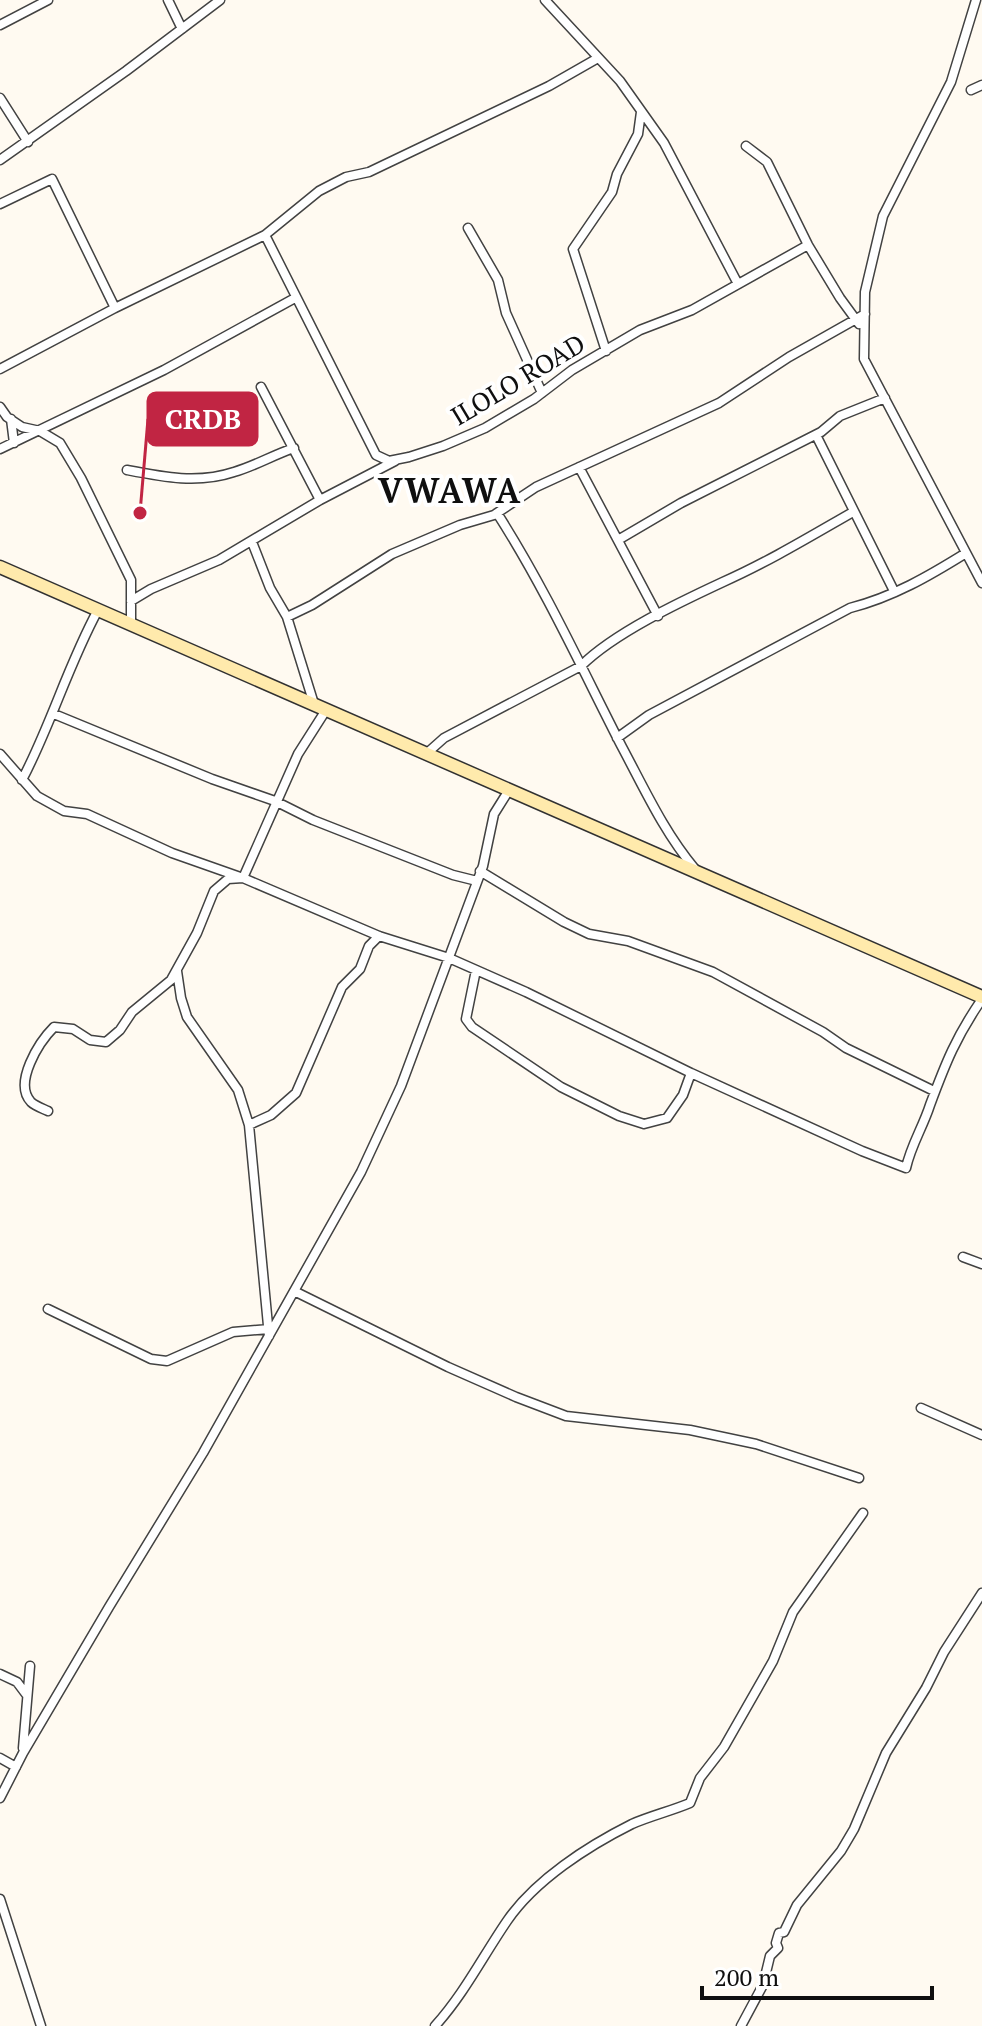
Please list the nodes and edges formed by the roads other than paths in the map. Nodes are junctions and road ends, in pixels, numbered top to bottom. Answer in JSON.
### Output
{"nodes":[{"id":1,"x":48,"y":0,"type":"edge"},
{"id":2,"x":168,"y":0,"type":"edge"},
{"id":3,"x":220,"y":0,"type":"edge"},
{"id":4,"x":545,"y":0,"type":"edge"},
{"id":5,"x":976,"y":0,"type":"edge"},
{"id":6,"x":0,"y":25,"type":"edge"},
{"id":7,"x":182,"y":29,"type":"junction"},
{"id":8,"x":598,"y":58,"type":"junction"},
{"id":9,"x":982,"y":85,"type":"edge"},
{"id":10,"x":971,"y":90,"type":"dead end"},
{"id":11,"x":0,"y":98,"type":"edge"},
{"id":12,"x":641,"y":110,"type":"junction"},
{"id":13,"x":28,"y":142,"type":"junction"},
{"id":14,"x":746,"y":146,"type":"dead end"},
{"id":15,"x":0,"y":160,"type":"edge"},
{"id":16,"x":0,"y":204,"type":"edge"},
{"id":17,"x":468,"y":228,"type":"dead end"},
{"id":18,"x":265,"y":235,"type":"junction"},
{"id":19,"x":808,"y":245,"type":"junction"},
{"id":20,"x":738,"y":284,"type":"junction"},
{"id":21,"x":295,"y":298,"type":"junction"},
{"id":22,"x":115,"y":308,"type":"junction"},
{"id":23,"x":865,"y":314,"type":"junction"},
{"id":24,"x":856,"y":319,"type":"junction"},
{"id":25,"x":865,"y":331,"type":"junction"},
{"id":26,"x":606,"y":351,"type":"junction"},
{"id":27,"x":0,"y":369,"type":"edge"},
{"id":28,"x":261,"y":387,"type":"dead end"},
{"id":29,"x":542,"y":393,"type":"junction"},
{"id":30,"x":885,"y":398,"type":"junction"},
{"id":31,"x":0,"y":407,"type":"edge"},
{"id":32,"x":11,"y":419,"type":"junction"},
{"id":33,"x":40,"y":431,"type":"junction"},
{"id":34,"x":816,"y":435,"type":"junction"},
{"id":35,"x":14,"y":443,"type":"junction"},
{"id":36,"x":294,"y":448,"type":"junction"},
{"id":37,"x":0,"y":449,"type":"edge"},
{"id":38,"x":398,"y":459,"type":"junction"},
{"id":39,"x":579,"y":467,"type":"junction"},
{"id":40,"x":127,"y":470,"type":"dead end"},
{"id":41,"x":320,"y":500,"type":"junction"},
{"id":42,"x":853,"y":512,"type":"junction"},
{"id":43,"x":497,"y":513,"type":"junction"},
{"id":44,"x":618,"y":540,"type":"junction"},
{"id":45,"x":252,"y":542,"type":"junction"},
{"id":46,"x":966,"y":553,"type":"junction"},
{"id":47,"x":0,"y":567,"type":"edge"},
{"id":48,"x":982,"y":583,"type":"edge"},
{"id":49,"x":894,"y":591,"type":"junction"},
{"id":50,"x":131,"y":601,"type":"junction"},
{"id":51,"x":98,"y":610,"type":"junction"},
{"id":52,"x":658,"y":616,"type":"junction"},
{"id":53,"x":287,"y":617,"type":"junction"},
{"id":54,"x":131,"y":624,"type":"junction"},
{"id":55,"x":581,"y":666,"type":"junction"},
{"id":56,"x":320,"y":707,"type":"junction"},
{"id":57,"x":54,"y":714,"type":"junction"},
{"id":58,"x":617,"y":738,"type":"junction"},
{"id":59,"x":0,"y":754,"type":"edge"},
{"id":60,"x":426,"y":754,"type":"junction"},
{"id":61,"x":22,"y":780,"type":"junction"},
{"id":62,"x":509,"y":790,"type":"junction"},
{"id":63,"x":275,"y":801,"type":"junction"},
{"id":64,"x":698,"y":873,"type":"junction"},
{"id":65,"x":479,"y":876,"type":"junction"},
{"id":66,"x":243,"y":878,"type":"junction"},
{"id":67,"x":379,"y":936,"type":"junction"},
{"id":68,"x":449,"y":958,"type":"junction"},
{"id":69,"x":476,"y":970,"type":"junction"},
{"id":70,"x":177,"y":971,"type":"junction"},
{"id":71,"x":982,"y":998,"type":"edge"},
{"id":72,"x":691,"y":1073,"type":"junction"},
{"id":73,"x":934,"y":1091,"type":"junction"},
{"id":74,"x":48,"y":1111,"type":"dead end"},
{"id":75,"x":249,"y":1125,"type":"junction"},
{"id":76,"x":963,"y":1257,"type":"dead end"},
{"id":77,"x":982,"y":1264,"type":"edge"},
{"id":78,"x":294,"y":1291,"type":"junction"},
{"id":79,"x":48,"y":1309,"type":"dead end"},
{"id":80,"x":269,"y":1333,"type":"junction"},
{"id":81,"x":921,"y":1408,"type":"dead end"},
{"id":82,"x":982,"y":1435,"type":"edge"},
{"id":83,"x":859,"y":1478,"type":"dead end"},
{"id":84,"x":863,"y":1513,"type":"dead end"},
{"id":85,"x":982,"y":1593,"type":"edge"},
{"id":86,"x":30,"y":1666,"type":"dead end"},
{"id":87,"x":0,"y":1674,"type":"edge"},
{"id":88,"x":26,"y":1695,"type":"junction"},
{"id":89,"x":23,"y":1753,"type":"junction"},
{"id":90,"x":0,"y":1758,"type":"edge"},
{"id":91,"x":16,"y":1767,"type":"junction"},
{"id":92,"x":0,"y":1798,"type":"edge"},
{"id":93,"x":0,"y":1899,"type":"edge"},
{"id":94,"x":41,"y":2026,"type":"edge"},
{"id":95,"x":435,"y":2026,"type":"edge"},
{"id":96,"x":741,"y":2026,"type":"edge"}],
"edges":[{"from":1,"to":6,"type":"street"},
{"from":2,"to":7,"type":"street"},
{"from":3,"to":7,"type":"street"},
{"from":4,"to":8,"type":"street"},
{"from":5,"to":23,"type":"street"},
{"from":7,"to":13,"type":"street"},
{"from":8,"to":12,"type":"street"},
{"from":8,"to":18,"type":"street"},
{"from":9,"to":10,"type":"street"},
{"from":11,"to":13,"type":"street"},
{"from":12,"to":20,"type":"street"},
{"from":12,"to":26,"type":"street"},
{"from":13,"to":15,"type":"street"},
{"from":14,"to":19,"type":"street"},
{"from":16,"to":22,"type":"street"},
{"from":17,"to":29,"type":"street"},
{"from":18,"to":21,"type":"street"},
{"from":18,"to":22,"type":"street"},
{"from":19,"to":20,"type":"street","name":"ILOLO ROAD"},
{"from":19,"to":24,"type":"street"},
{"from":20,"to":26,"type":"street","name":"ILOLO ROAD"},
{"from":21,"to":33,"type":"street"},
{"from":21,"to":38,"type":"street"},
{"from":22,"to":27,"type":"street"},
{"from":23,"to":24,"type":"street"},
{"from":23,"to":25,"type":"street"},
{"from":24,"to":25,"type":"street"},
{"from":24,"to":39,"type":"street"},
{"from":25,"to":30,"type":"street"},
{"from":26,"to":29,"type":"street","name":"ILOLO ROAD"},
{"from":28,"to":36,"type":"street"},
{"from":29,"to":38,"type":"street","name":"ILOLO ROAD"},
{"from":30,"to":34,"type":"street"},
{"from":30,"to":46,"type":"street"},
{"from":31,"to":32,"type":"street"},
{"from":32,"to":33,"type":"street"},
{"from":32,"to":35,"type":"street"},
{"from":33,"to":35,"type":"street"},
{"from":33,"to":50,"type":"street"},
{"from":34,"to":42,"type":"street"},
{"from":34,"to":44,"type":"street"},
{"from":35,"to":37,"type":"street"},
{"from":36,"to":40,"type":"street"},
{"from":36,"to":41,"type":"street"},
{"from":38,"to":41,"type":"street","name":"ILOLO ROAD"},
{"from":39,"to":43,"type":"street"},
{"from":39,"to":44,"type":"street"},
{"from":41,"to":45,"type":"street","name":"ILOLO ROAD"},
{"from":42,"to":49,"type":"street"},
{"from":42,"to":52,"type":"street"},
{"from":43,"to":53,"type":"street"},
{"from":43,"to":55,"type":"street"},
{"from":44,"to":52,"type":"street"},
{"from":45,"to":50,"type":"street","name":"ILOLO ROAD"},
{"from":45,"to":53,"type":"street"},
{"from":46,"to":48,"type":"street"},
{"from":46,"to":49,"type":"street"},
{"from":47,"to":51,"type":"street"},
{"from":49,"to":58,"type":"street"},
{"from":50,"to":54,"type":"street"},
{"from":51,"to":54,"type":"street"},
{"from":51,"to":57,"type":"street"},
{"from":52,"to":55,"type":"street"},
{"from":53,"to":56,"type":"street"},
{"from":54,"to":56,"type":"street"},
{"from":55,"to":58,"type":"street"},
{"from":55,"to":60,"type":"street"},
{"from":56,"to":60,"type":"street"},
{"from":56,"to":63,"type":"street"},
{"from":57,"to":61,"type":"street"},
{"from":57,"to":63,"type":"street"},
{"from":58,"to":64,"type":"street"},
{"from":59,"to":61,"type":"street"},
{"from":60,"to":62,"type":"street"},
{"from":61,"to":66,"type":"street"},
{"from":62,"to":64,"type":"street"},
{"from":62,"to":65,"type":"street"},
{"from":63,"to":65,"type":"street"},
{"from":63,"to":66,"type":"street"},
{"from":64,"to":71,"type":"street"},
{"from":65,"to":68,"type":"street"},
{"from":65,"to":73,"type":"street"},
{"from":66,"to":67,"type":"street"},
{"from":66,"to":70,"type":"street"},
{"from":67,"to":68,"type":"street"},
{"from":67,"to":75,"type":"street"},
{"from":68,"to":69,"type":"street"},
{"from":68,"to":78,"type":"street"},
{"from":69,"to":72,"type":"street"},
{"from":69,"to":72,"type":"street"},
{"from":70,"to":74,"type":"street"},
{"from":70,"to":75,"type":"street"},
{"from":71,"to":73,"type":"street"},
{"from":72,"to":73,"type":"street"},
{"from":75,"to":80,"type":"street"},
{"from":76,"to":77,"type":"street"},
{"from":78,"to":80,"type":"street"},
{"from":78,"to":83,"type":"street"},
{"from":79,"to":80,"type":"street"},
{"from":80,"to":89,"type":"street"},
{"from":81,"to":82,"type":"street"},
{"from":84,"to":95,"type":"street"},
{"from":85,"to":96,"type":"street"},
{"from":86,"to":88,"type":"street"},
{"from":87,"to":88,"type":"street"},
{"from":88,"to":89,"type":"street"},
{"from":89,"to":91,"type":"street"},
{"from":90,"to":91,"type":"street"},
{"from":91,"to":92,"type":"street"},
{"from":93,"to":94,"type":"street"}]}
